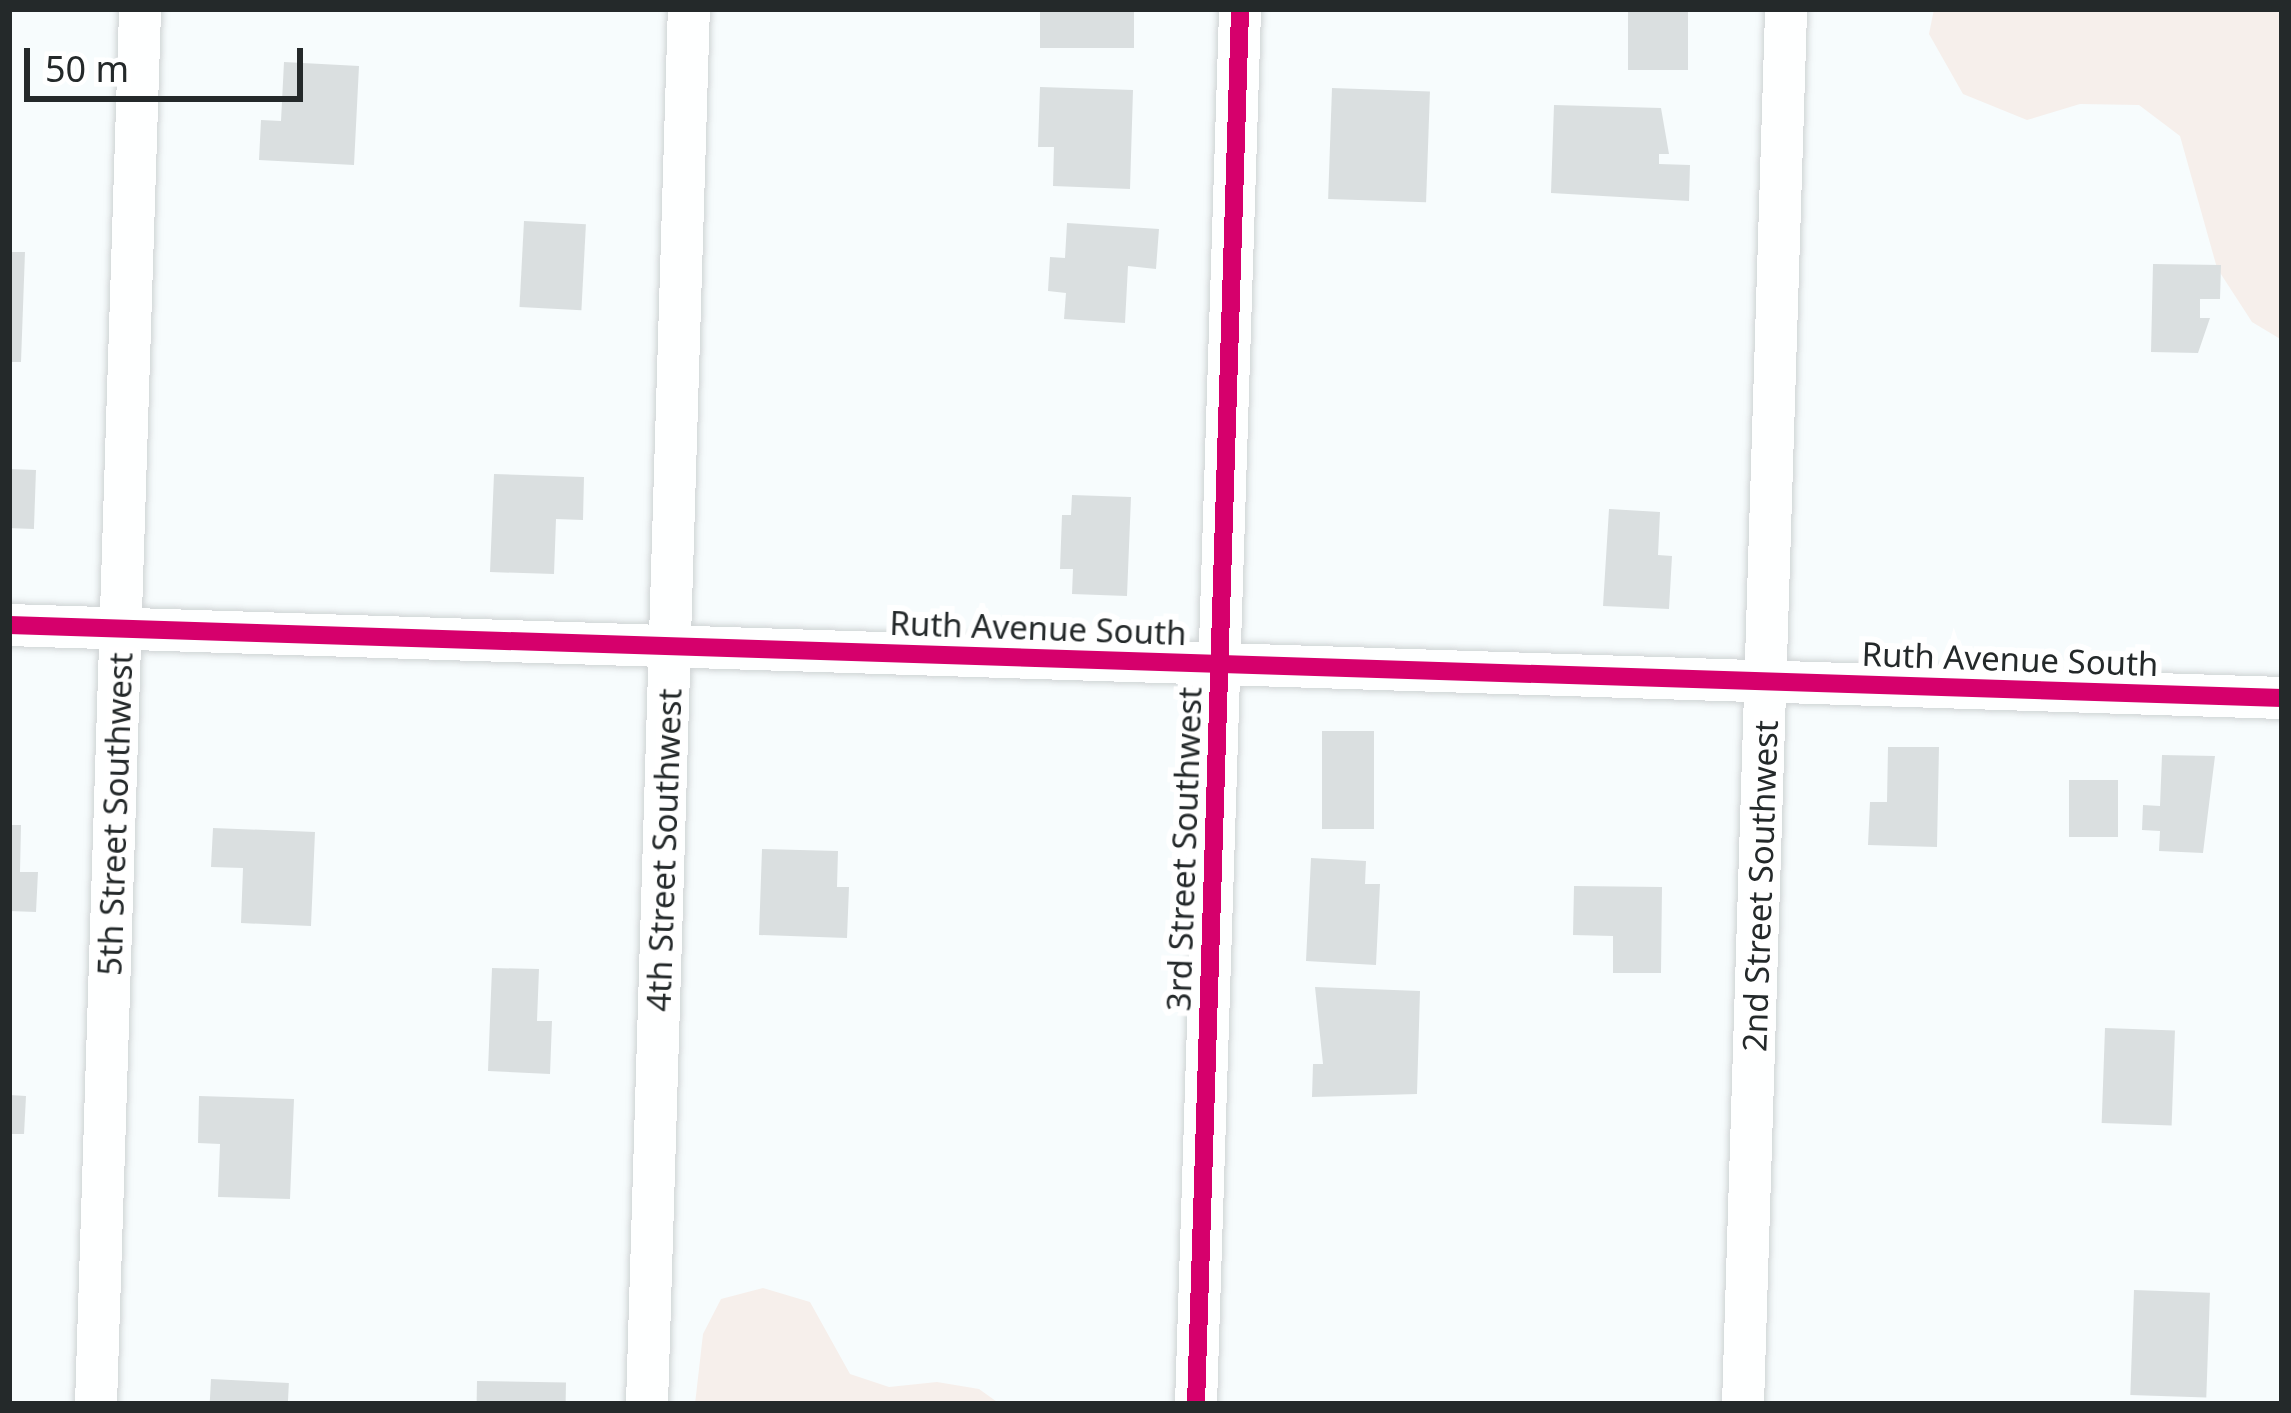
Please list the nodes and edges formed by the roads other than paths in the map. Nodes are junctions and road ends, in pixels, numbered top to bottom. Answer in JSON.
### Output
{"nodes":[{"id":1,"x":140,"y":9,"type":"edge"},
{"id":2,"x":689,"y":9,"type":"edge"},
{"id":3,"x":1240,"y":9,"type":"edge"},
{"id":4,"x":1786,"y":9,"type":"edge"},
{"id":5,"x":9,"y":625,"type":"edge"},
{"id":6,"x":121,"y":628,"type":"junction"},
{"id":7,"x":670,"y":646,"type":"junction"},
{"id":8,"x":1220,"y":663,"type":"junction"},
{"id":9,"x":1768,"y":680,"type":"junction"},
{"id":10,"x":2282,"y":698,"type":"edge"},
{"id":11,"x":96,"y":1404,"type":"edge"},
{"id":12,"x":646,"y":1404,"type":"edge"},
{"id":13,"x":1196,"y":1404,"type":"edge"},
{"id":14,"x":1743,"y":1404,"type":"edge"}],
"edges":[{"from":1,"to":6,"type":"street","name":"5th Street Southwest"},
{"from":2,"to":7,"type":"street","name":"4th Street Southwest"},
{"from":3,"to":8,"type":"street","name":"3rd Street Southwest"},
{"from":4,"to":9,"type":"street","name":"2nd Street Southwest"},
{"from":5,"to":6,"type":"street","name":"Ruth Avenue South"},
{"from":6,"to":7,"type":"street","name":"Ruth Avenue South"},
{"from":6,"to":11,"type":"street","name":"5th Street Southwest"},
{"from":7,"to":8,"type":"street","name":"Ruth Avenue South"},
{"from":7,"to":12,"type":"street","name":"4th Street Southwest"},
{"from":8,"to":9,"type":"street","name":"Ruth Avenue South"},
{"from":8,"to":13,"type":"street","name":"3rd Street Southwest"},
{"from":9,"to":10,"type":"street","name":"Ruth Avenue South"},
{"from":9,"to":14,"type":"street","name":"2nd Street Southwest"}]}
